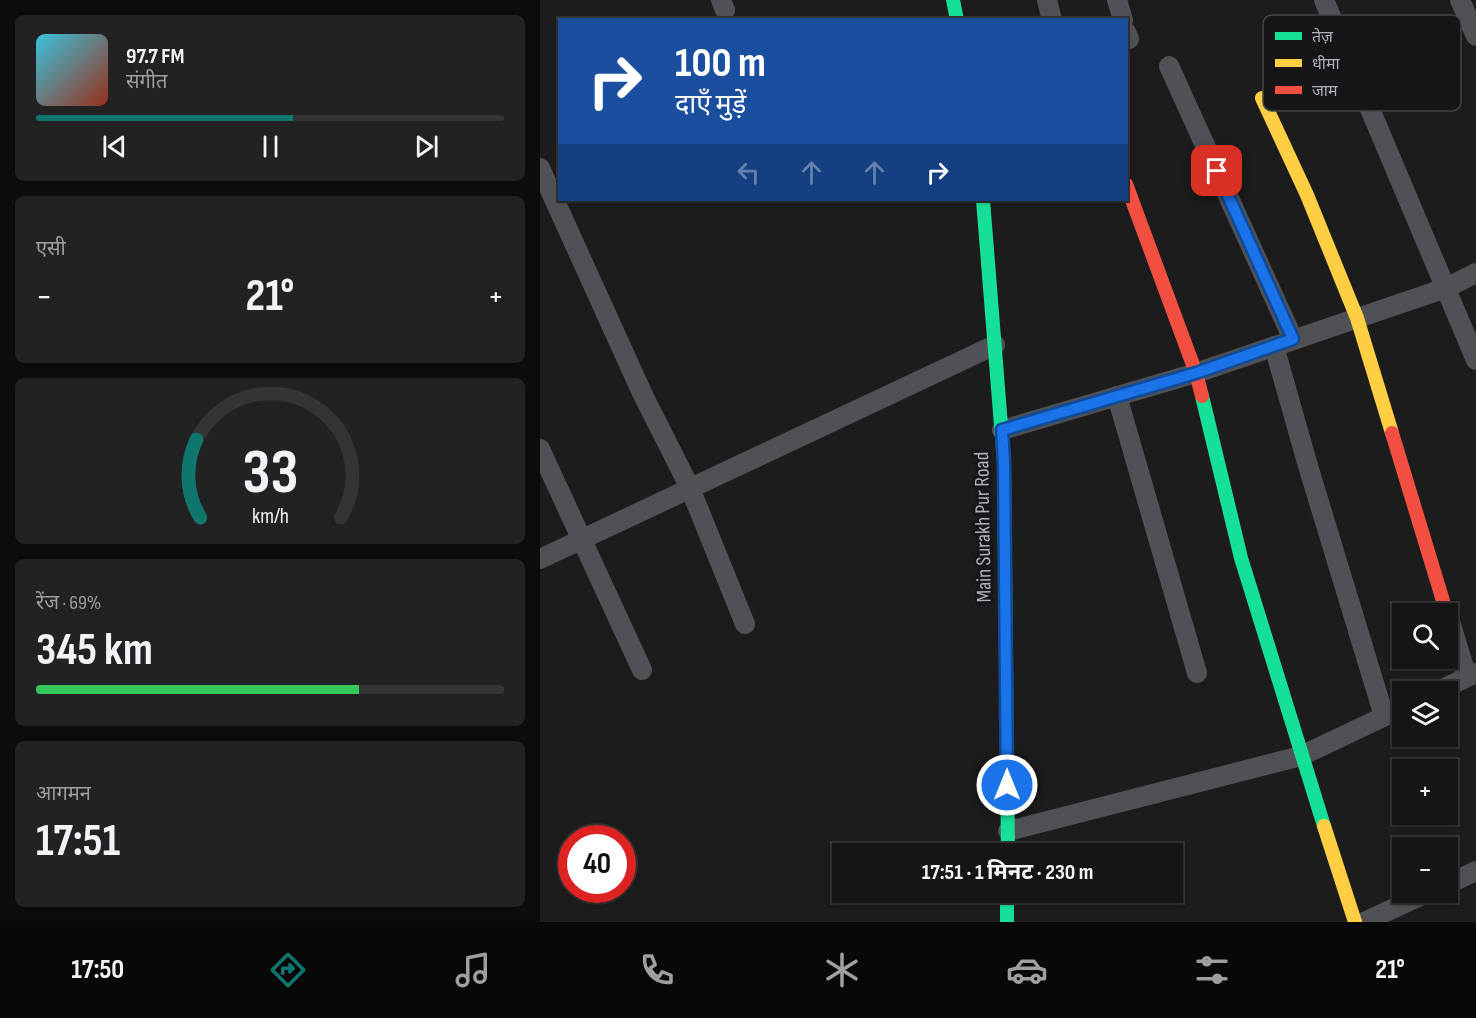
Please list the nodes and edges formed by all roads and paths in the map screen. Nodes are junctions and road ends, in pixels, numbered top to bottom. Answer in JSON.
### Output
{"nodes":[{"id":1,"x":953,"y":0,"type":"edge"},
{"id":2,"x":1047,"y":0,"type":"edge"},
{"id":3,"x":1118,"y":0,"type":"edge"},
{"id":4,"x":1324,"y":0,"type":"edge"},
{"id":5,"x":1460,"y":0,"type":"edge"},
{"id":6,"x":1330,"y":15,"type":"edge"},
{"id":7,"x":957,"y":18,"type":"edge"},
{"id":8,"x":1052,"y":18,"type":"edge"},
{"id":9,"x":1122,"y":18,"type":"edge"},
{"id":10,"x":1476,"y":36,"type":"edge"},
{"id":11,"x":1169,"y":66,"type":"dead end"},
{"id":12,"x":1268,"y":111,"type":"edge"},
{"id":13,"x":1371,"y":111,"type":"edge"},
{"id":14,"x":540,"y":168,"type":"edge"},
{"id":15,"x":550,"y":189,"type":"edge"},
{"id":16,"x":1128,"y":189,"type":"edge"},
{"id":17,"x":983,"y":201,"type":"edge"},
{"id":18,"x":1476,"y":273,"type":"edge"},
{"id":19,"x":1446,"y":288,"type":"junction"},
{"id":20,"x":1358,"y":318,"type":"junction"},
{"id":21,"x":1293,"y":339,"type":"junction"},
{"id":22,"x":995,"y":345,"type":"junction"},
{"id":23,"x":1274,"y":346,"type":"junction"},
{"id":24,"x":1476,"y":360,"type":"edge"},
{"id":25,"x":1196,"y":373,"type":"junction"},
{"id":26,"x":1117,"y":396,"type":"junction"},
{"id":27,"x":1002,"y":430,"type":"junction"},
{"id":28,"x":540,"y":449,"type":"edge"},
{"id":29,"x":690,"y":488,"type":"junction"},
{"id":30,"x":580,"y":540,"type":"junction"},
{"id":31,"x":540,"y":559,"type":"edge"},
{"id":32,"x":1444,"y":603,"type":"edge"},
{"id":33,"x":745,"y":624,"type":"dead end"},
{"id":34,"x":1458,"y":641,"type":"edge"},
{"id":35,"x":642,"y":670,"type":"dead end"},
{"id":36,"x":1197,"y":673,"type":"dead end"},
{"id":37,"x":1472,"y":675,"type":"edge"},
{"id":38,"x":1458,"y":682,"type":"edge"},
{"id":39,"x":1392,"y":712,"type":"edge"},
{"id":40,"x":1384,"y":716,"type":"junction"},
{"id":41,"x":1301,"y":756,"type":"junction"},
{"id":42,"x":1008,"y":831,"type":"junction"},
{"id":43,"x":1008,"y":843,"type":"edge"},
{"id":44,"x":1476,"y":871,"type":"edge"},
{"id":45,"x":1458,"y":879,"type":"edge"},
{"id":46,"x":1007,"y":903,"type":"edge"},
{"id":47,"x":1405,"y":903,"type":"edge"},
{"id":48,"x":1007,"y":922,"type":"edge"},
{"id":49,"x":1355,"y":922,"type":"edge"},
{"id":50,"x":1364,"y":922,"type":"edge"}],
"edges":[{"from":1,"to":7,"type":"street"},
{"from":2,"to":8,"type":"street"},
{"from":3,"to":9,"type":"street"},
{"from":4,"to":6,"type":"street"},
{"from":5,"to":10,"type":"street"},
{"from":11,"to":21,"type":"street"},
{"from":12,"to":20,"type":"street"},
{"from":13,"to":19,"type":"street"},
{"from":14,"to":15,"type":"street"},
{"from":15,"to":29,"type":"street"},
{"from":16,"to":25,"type":"street"},
{"from":17,"to":22,"type":"street","name":"Main Surakh Pur Road"},
{"from":18,"to":19,"type":"street"},
{"from":19,"to":20,"type":"street"},
{"from":19,"to":24,"type":"street"},
{"from":20,"to":21,"type":"street"},
{"from":20,"to":32,"type":"street"},
{"from":21,"to":23,"type":"street"},
{"from":22,"to":27,"type":"street","name":"Main Surakh Pur Road"},
{"from":22,"to":29,"type":"street"},
{"from":23,"to":25,"type":"street"},
{"from":23,"to":40,"type":"street"},
{"from":25,"to":26,"type":"street"},
{"from":25,"to":41,"type":"street"},
{"from":26,"to":27,"type":"street"},
{"from":26,"to":36,"type":"street"},
{"from":27,"to":42,"type":"street","name":"Main Surakh Pur Road"},
{"from":28,"to":30,"type":"street"},
{"from":29,"to":30,"type":"street"},
{"from":29,"to":33,"type":"street"},
{"from":30,"to":31,"type":"street"},
{"from":30,"to":35,"type":"street"},
{"from":34,"to":37,"type":"street"},
{"from":37,"to":38,"type":"street"},
{"from":39,"to":40,"type":"street"},
{"from":40,"to":41,"type":"street"},
{"from":41,"to":42,"type":"street"},
{"from":41,"to":49,"type":"street"},
{"from":42,"to":43,"type":"street","name":"Main Surakh Pur Road"},
{"from":44,"to":45,"type":"street"},
{"from":46,"to":48,"type":"street"},
{"from":47,"to":50,"type":"street"}]}
